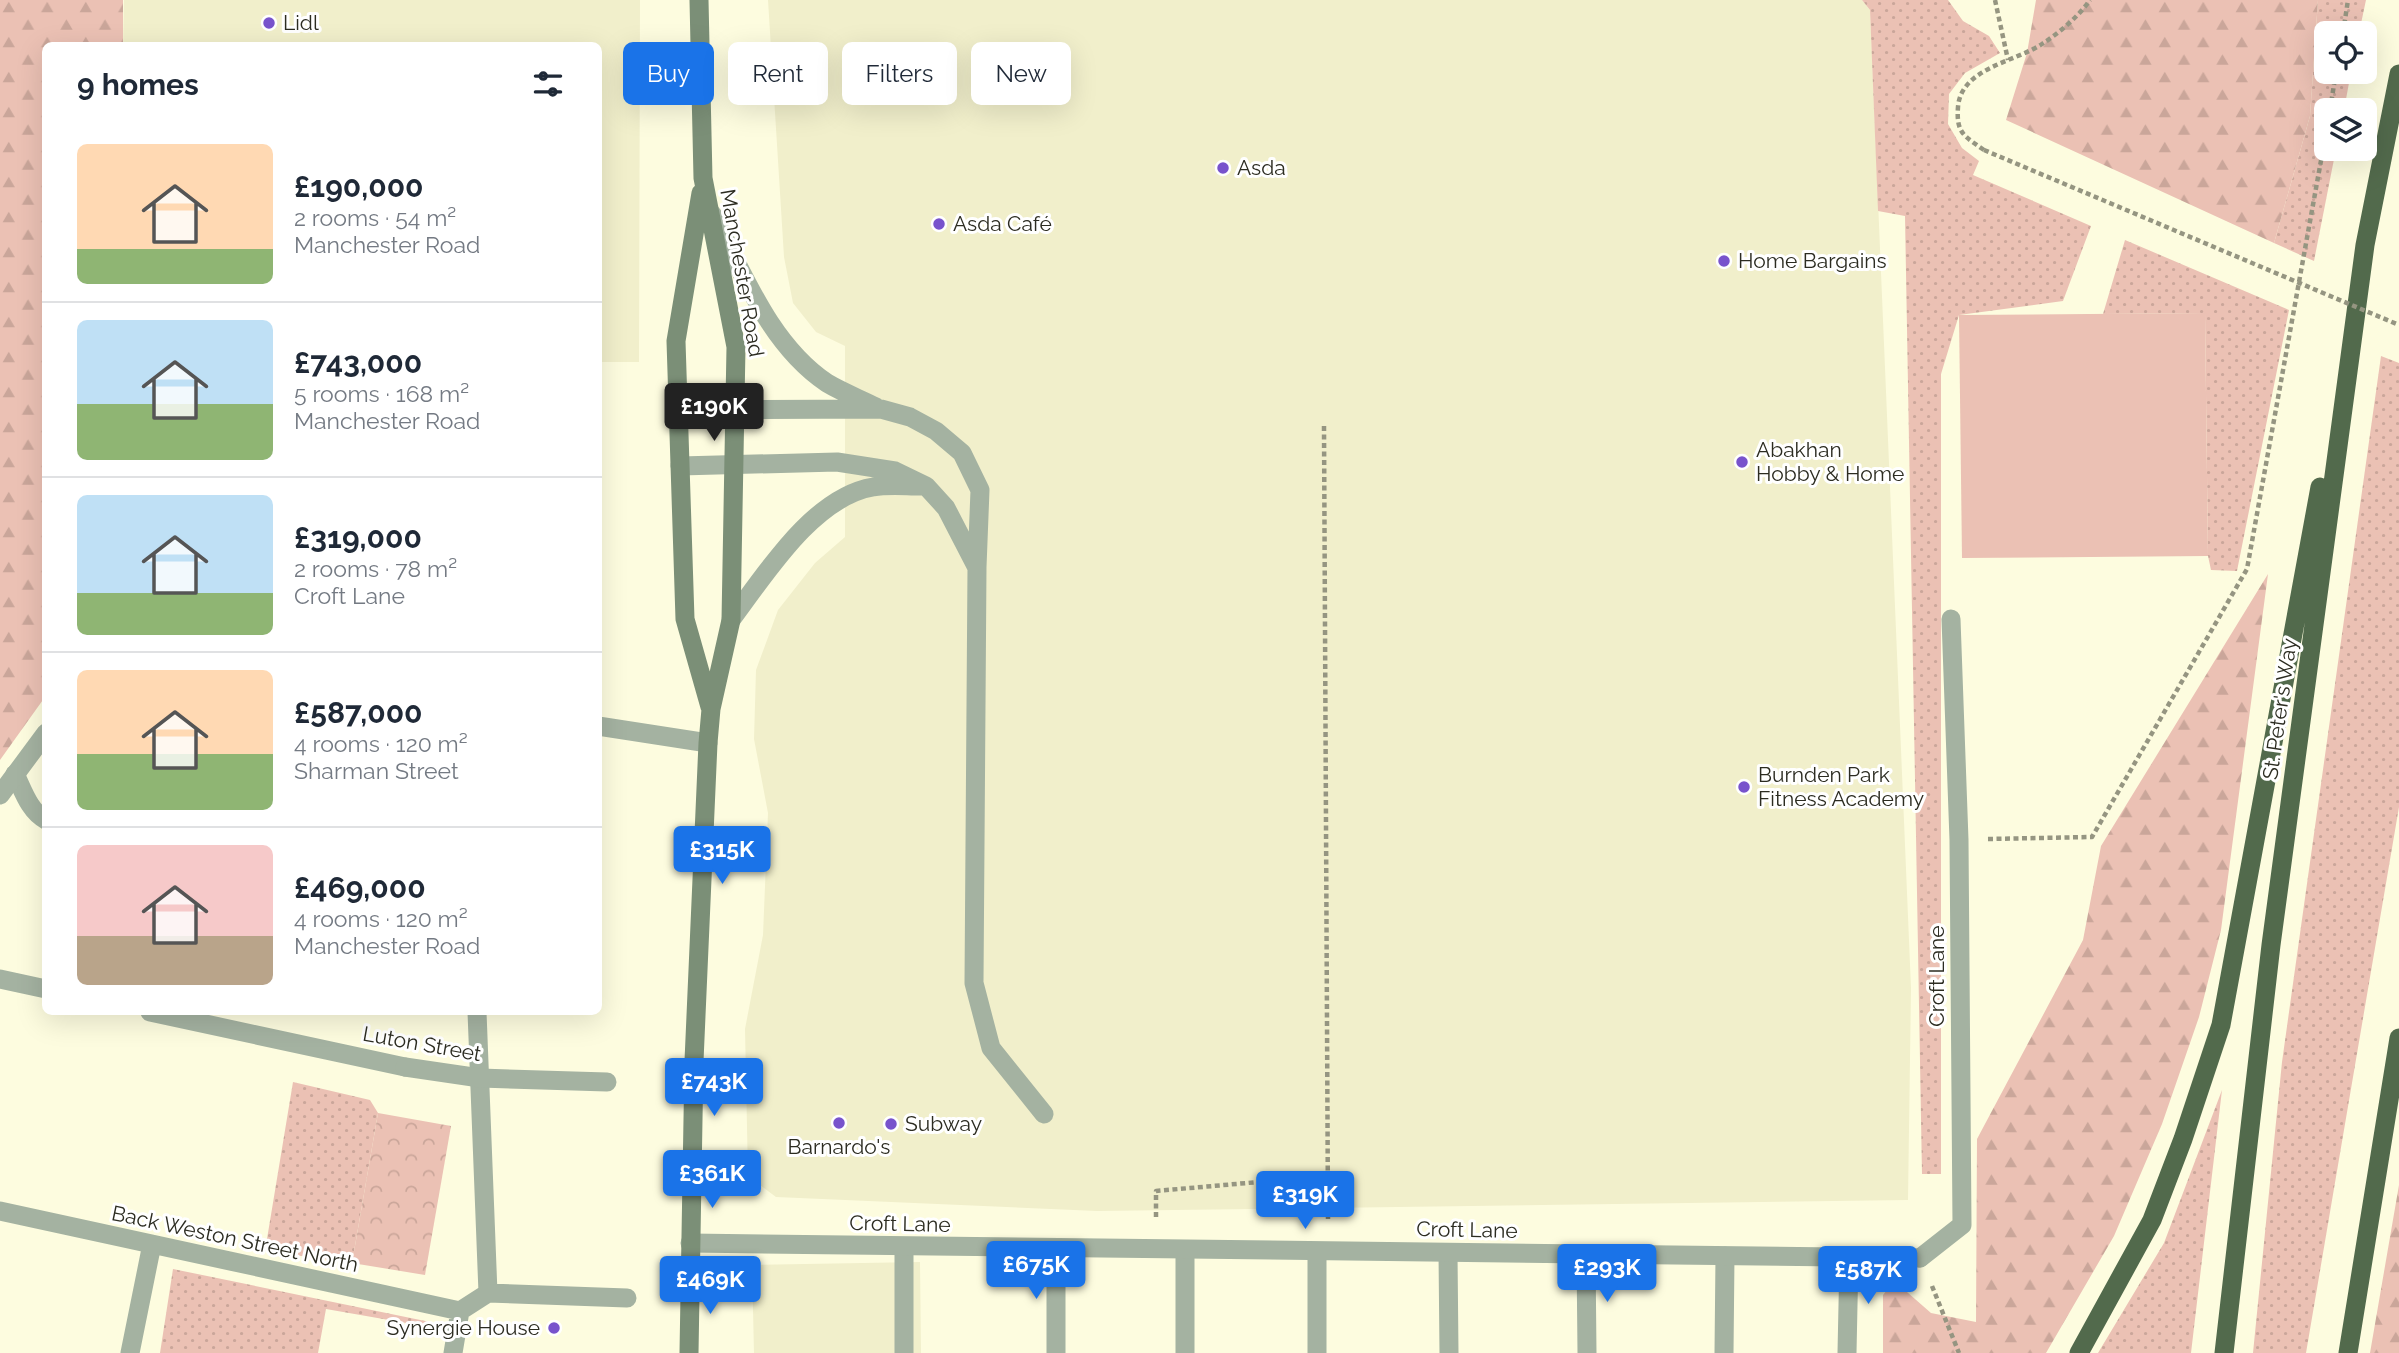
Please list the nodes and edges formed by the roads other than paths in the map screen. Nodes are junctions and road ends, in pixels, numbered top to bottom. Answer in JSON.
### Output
{"nodes":[{"id":1,"x":699,"y":0,"type":"edge"},
{"id":2,"x":2399,"y":74,"type":"edge"},
{"id":3,"x":703,"y":178,"type":"junction"},
{"id":4,"x":709,"y":207,"type":"junction"},
{"id":5,"x":2365,"y":245,"type":"junction"},
{"id":6,"x":735,"y":409,"type":"junction"},
{"id":7,"x":678,"y":410,"type":"junction"},
{"id":8,"x":881,"y":410,"type":"junction"},
{"id":9,"x":734,"y":465,"type":"junction"},
{"id":10,"x":680,"y":466,"type":"junction"},
{"id":11,"x":926,"y":486,"type":"junction"},
{"id":12,"x":977,"y":567,"type":"junction"},
{"id":13,"x":1951,"y":619,"type":"dead end"},
{"id":14,"x":731,"y":620,"type":"junction"},
{"id":15,"x":711,"y":709,"type":"junction"},
{"id":16,"x":602,"y":727,"type":"edge"},
{"id":17,"x":42,"y":738,"type":"edge"},
{"id":18,"x":708,"y":743,"type":"junction"},
{"id":19,"x":15,"y":774,"type":"junction"},
{"id":20,"x":0,"y":795,"type":"edge"},
{"id":21,"x":42,"y":818,"type":"edge"},
{"id":22,"x":0,"y":979,"type":"edge"},
{"id":23,"x":42,"y":988,"type":"edge"},
{"id":24,"x":164,"y":1015,"type":"edge"},
{"id":25,"x":477,"y":1015,"type":"edge"},
{"id":26,"x":2399,"y":1038,"type":"edge"},
{"id":27,"x":480,"y":1078,"type":"junction"},
{"id":28,"x":607,"y":1082,"type":"dead end"},
{"id":29,"x":1044,"y":1114,"type":"dead end"},
{"id":30,"x":0,"y":1211,"type":"edge"},
{"id":31,"x":690,"y":1243,"type":"junction"},
{"id":32,"x":152,"y":1244,"type":"junction"},
{"id":33,"x":904,"y":1247,"type":"junction"},
{"id":34,"x":1056,"y":1248,"type":"junction"},
{"id":35,"x":1185,"y":1250,"type":"junction"},
{"id":36,"x":1322,"y":1251,"type":"junction"},
{"id":37,"x":1448,"y":1253,"type":"junction"},
{"id":38,"x":1586,"y":1255,"type":"junction"},
{"id":39,"x":1725,"y":1256,"type":"junction"},
{"id":40,"x":1849,"y":1257,"type":"junction"},
{"id":41,"x":488,"y":1293,"type":"junction"},
{"id":42,"x":627,"y":1298,"type":"dead end"},
{"id":43,"x":460,"y":1311,"type":"junction"},
{"id":44,"x":130,"y":1353,"type":"edge"},
{"id":45,"x":453,"y":1353,"type":"edge"},
{"id":46,"x":689,"y":1353,"type":"edge"},
{"id":47,"x":904,"y":1353,"type":"edge"},
{"id":48,"x":1056,"y":1353,"type":"edge"},
{"id":49,"x":1185,"y":1353,"type":"edge"},
{"id":50,"x":1317,"y":1353,"type":"edge"},
{"id":51,"x":1449,"y":1353,"type":"edge"},
{"id":52,"x":1587,"y":1353,"type":"edge"},
{"id":53,"x":1724,"y":1353,"type":"edge"},
{"id":54,"x":1847,"y":1353,"type":"edge"},
{"id":55,"x":2080,"y":1353,"type":"edge"},
{"id":56,"x":2224,"y":1353,"type":"edge"},
{"id":57,"x":2348,"y":1353,"type":"edge"}],
"edges":[{"from":1,"to":3,"type":"main road","name":"Manchester Road"},
{"from":2,"to":5,"type":"highway","name":"St. Peter's Way"},
{"from":3,"to":4,"type":"main road","name":"Manchester Road"},
{"from":3,"to":7,"type":"main road","name":"Manchester Road"},
{"from":4,"to":6,"type":"main road","name":"Manchester Road"},
{"from":4,"to":8,"type":"street"},
{"from":5,"to":55,"type":"highway"},
{"from":5,"to":56,"type":"highway","name":"St. Peter's Way"},
{"from":6,"to":7,"type":"street"},
{"from":6,"to":8,"type":"street"},
{"from":6,"to":9,"type":"main road","name":"Manchester Road"},
{"from":7,"to":10,"type":"main road","name":"Manchester Road"},
{"from":8,"to":12,"type":"street"},
{"from":9,"to":10,"type":"street"},
{"from":9,"to":11,"type":"street"},
{"from":9,"to":14,"type":"main road","name":"Manchester Road"},
{"from":10,"to":15,"type":"main road","name":"Manchester Road"},
{"from":11,"to":12,"type":"street"},
{"from":11,"to":14,"type":"street"},
{"from":12,"to":29,"type":"street"},
{"from":13,"to":40,"type":"street","name":"Croft Lane"},
{"from":14,"to":15,"type":"main road","name":"Manchester Road"},
{"from":15,"to":18,"type":"main road","name":"Manchester Road"},
{"from":16,"to":18,"type":"street"},
{"from":17,"to":19,"type":"street"},
{"from":18,"to":31,"type":"main road","name":"Manchester Road"},
{"from":19,"to":20,"type":"street"},
{"from":19,"to":21,"type":"street"},
{"from":22,"to":23,"type":"street"},
{"from":24,"to":27,"type":"street","name":"Luton Street"},
{"from":25,"to":27,"type":"street"},
{"from":26,"to":57,"type":"highway"},
{"from":27,"to":28,"type":"street","name":"Luton Street"},
{"from":27,"to":41,"type":"street"},
{"from":30,"to":32,"type":"street","name":"Back Weston Street North"},
{"from":31,"to":33,"type":"street","name":"Croft Lane"},
{"from":31,"to":46,"type":"main road","name":"Manchester Road"},
{"from":32,"to":43,"type":"street","name":"Back Weston Street North"},
{"from":32,"to":44,"type":"street"},
{"from":33,"to":34,"type":"street","name":"Croft Lane"},
{"from":33,"to":47,"type":"street"},
{"from":34,"to":35,"type":"street","name":"Croft Lane"},
{"from":34,"to":48,"type":"street"},
{"from":35,"to":36,"type":"street","name":"Croft Lane"},
{"from":35,"to":49,"type":"street"},
{"from":36,"to":37,"type":"street","name":"Croft Lane"},
{"from":36,"to":50,"type":"street"},
{"from":37,"to":38,"type":"street","name":"Croft Lane"},
{"from":37,"to":51,"type":"street"},
{"from":38,"to":39,"type":"street","name":"Croft Lane"},
{"from":38,"to":52,"type":"street"},
{"from":39,"to":40,"type":"street","name":"Croft Lane"},
{"from":39,"to":53,"type":"street"},
{"from":40,"to":54,"type":"street"},
{"from":41,"to":42,"type":"street"},
{"from":41,"to":43,"type":"street"},
{"from":43,"to":45,"type":"street"}]}
